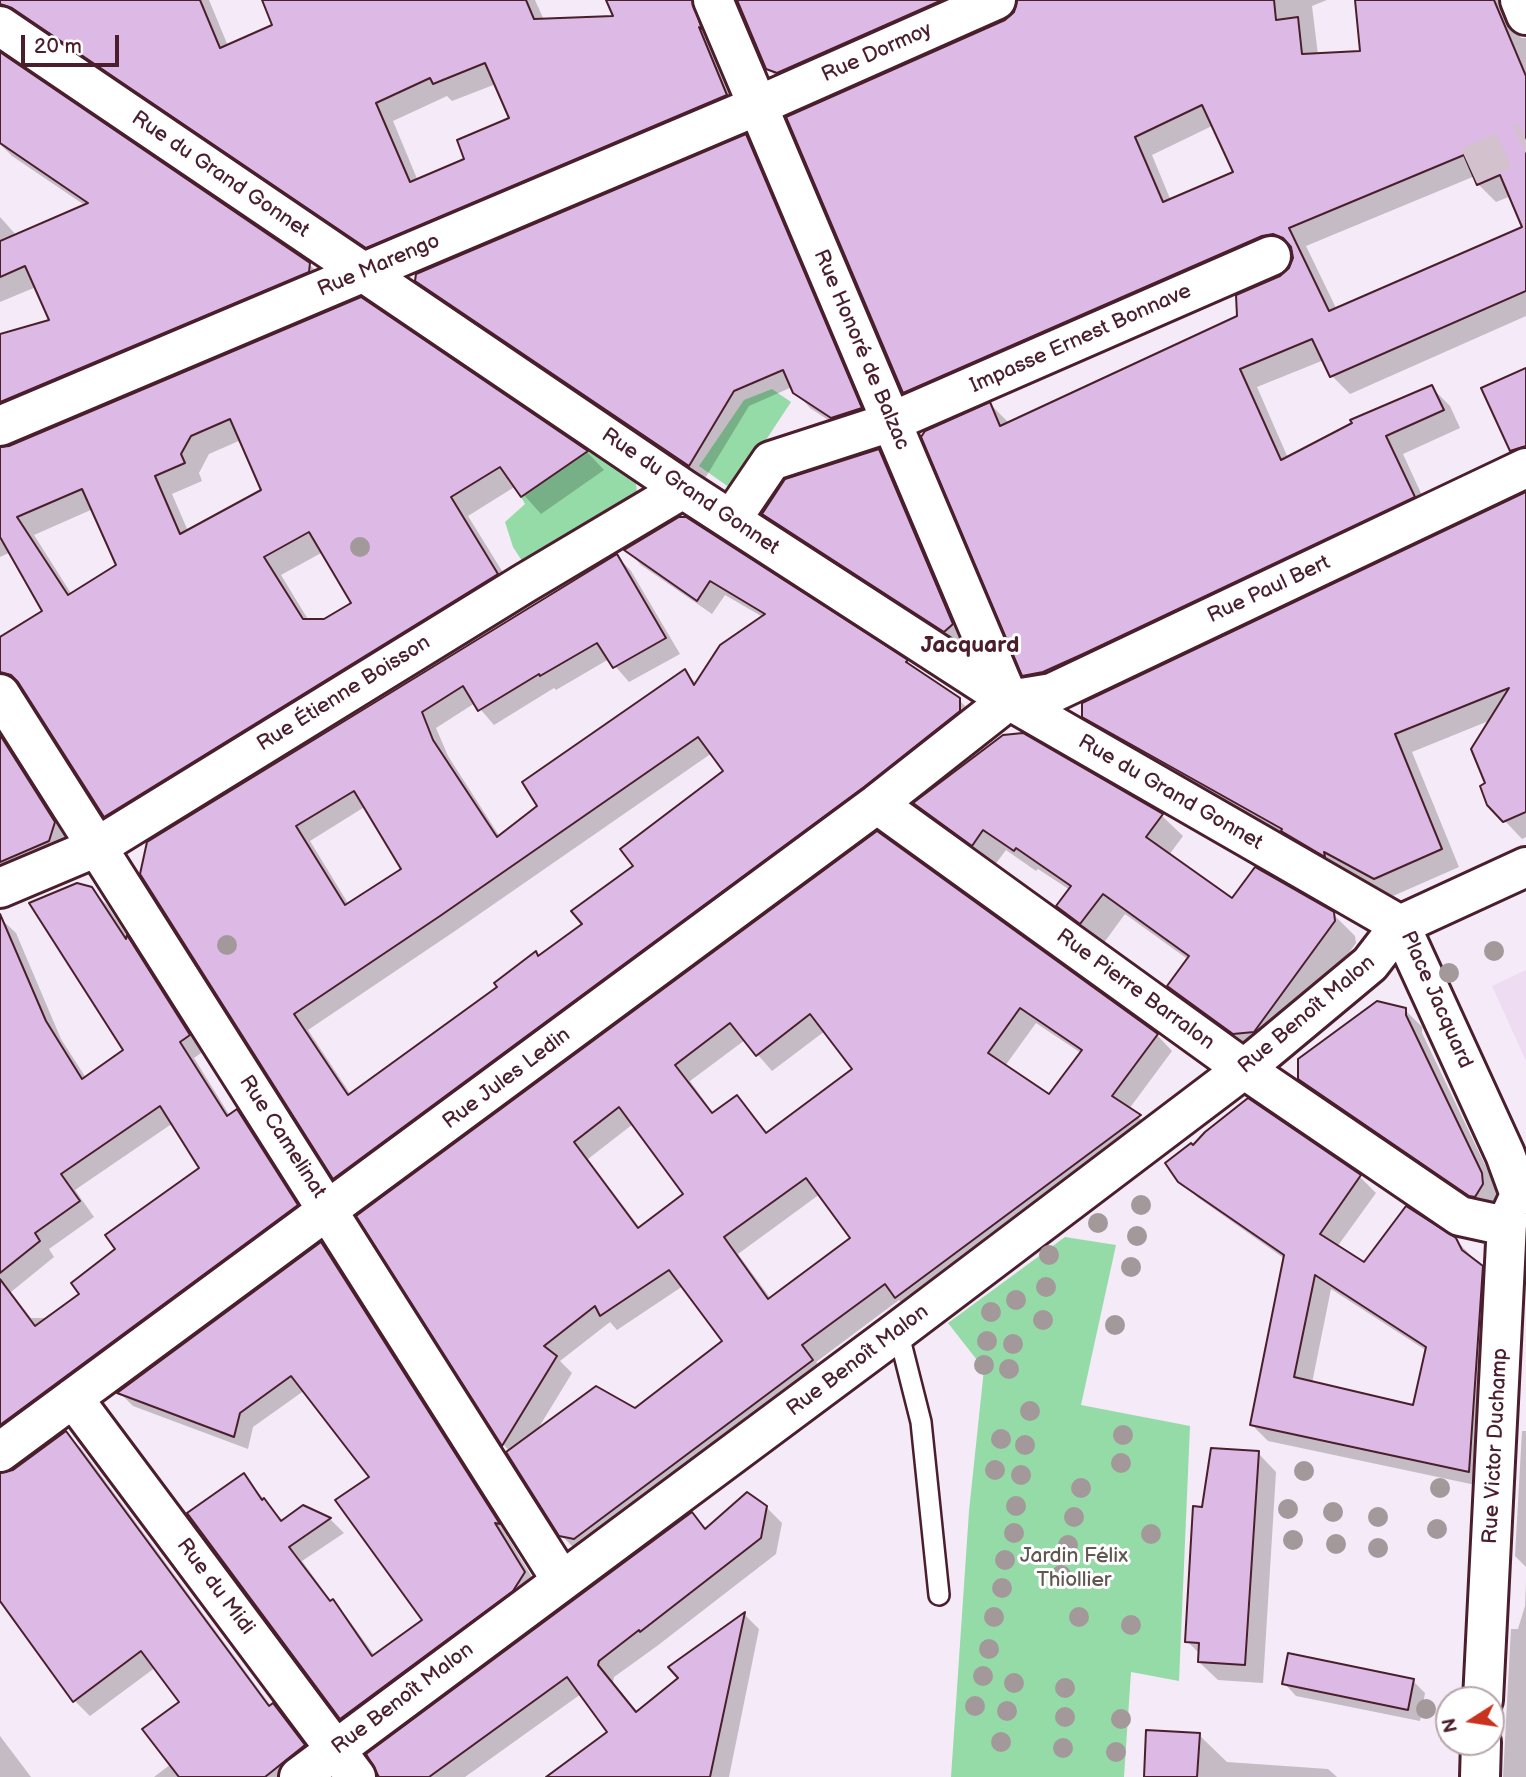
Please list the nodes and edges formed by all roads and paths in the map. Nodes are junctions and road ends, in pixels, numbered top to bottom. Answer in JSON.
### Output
{"nodes":[{"id":1,"x":713,"y":0,"type":"edge"},
{"id":2,"x":996,"y":0,"type":"edge"},
{"id":3,"x":1520,"y":0,"type":"edge"},
{"id":4,"x":1526,"y":15,"type":"edge"},
{"id":5,"x":0,"y":26,"type":"edge"},
{"id":6,"x":757,"y":106,"type":"junction"},
{"id":7,"x":1271,"y":256,"type":"dead end"},
{"id":8,"x":363,"y":272,"type":"junction"},
{"id":9,"x":891,"y":422,"type":"junction"},
{"id":10,"x":0,"y":426,"type":"edge"},
{"id":11,"x":1526,"y":468,"type":"edge"},
{"id":12,"x":683,"y":489,"type":"junction"},
{"id":13,"x":731,"y":520,"type":"junction"},
{"id":14,"x":0,"y":694,"type":"edge"},
{"id":15,"x":1009,"y":700,"type":"junction"},
{"id":16,"x":877,"y":804,"type":"junction"},
{"id":17,"x":97,"y":847,"type":"junction"},
{"id":18,"x":1526,"y":866,"type":"edge"},
{"id":19,"x":0,"y":888,"type":"edge"},
{"id":20,"x":1400,"y":925,"type":"junction"},
{"id":21,"x":1244,"y":1069,"type":"junction"},
{"id":22,"x":1518,"y":1204,"type":"edge"},
{"id":23,"x":329,"y":1210,"type":"junction"},
{"id":24,"x":898,"y":1331,"type":"junction"},
{"id":25,"x":73,"y":1398,"type":"junction"},
{"id":26,"x":0,"y":1452,"type":"edge"},
{"id":27,"x":562,"y":1581,"type":"junction"},
{"id":28,"x":939,"y":1595,"type":"dead end"},
{"id":29,"x":1484,"y":1686,"type":"edge"},
{"id":30,"x":1481,"y":1756,"type":"edge"},
{"id":31,"x":346,"y":1763,"type":"edge"},
{"id":32,"x":299,"y":1777,"type":"edge"},
{"id":33,"x":1480,"y":1777,"type":"edge"}],
"edges":[{"from":1,"to":6,"type":"street","name":"Rue Honoré de Balzac"},
{"from":2,"to":6,"type":"street","name":"Rue Dormoy"},
{"from":3,"to":4,"type":"street"},
{"from":5,"to":8,"type":"street","name":"Rue du Grand Gonnet"},
{"from":6,"to":8,"type":"street","name":"Rue Marengo"},
{"from":6,"to":9,"type":"street","name":"Rue Honoré de Balzac"},
{"from":7,"to":9,"type":"street","name":"Impasse Ernest Bonnave"},
{"from":8,"to":10,"type":"street","name":"Rue Marengo"},
{"from":8,"to":12,"type":"street","name":"Rue du Grand Gonnet"},
{"from":9,"to":13,"type":"street","name":"Impasse Ernest Bonnave"},
{"from":9,"to":15,"type":"street","name":"Rue Honoré de Balzac"},
{"from":11,"to":15,"type":"street","name":"Rue Paul Bert"},
{"from":12,"to":13,"type":"street","name":"Rue du Grand Gonnet"},
{"from":12,"to":17,"type":"street","name":"Rue Étienne Boisson"},
{"from":13,"to":15,"type":"street","name":"Rue du Grand Gonnet"},
{"from":14,"to":17,"type":"street","name":"Rue Camelinat"},
{"from":15,"to":16,"type":"street","name":"Rue Jules Ledin"},
{"from":15,"to":20,"type":"street","name":"Rue du Grand Gonnet"},
{"from":16,"to":21,"type":"street","name":"Rue Pierre Barralon"},
{"from":16,"to":23,"type":"street","name":"Rue Jules Ledin"},
{"from":17,"to":19,"type":"street","name":"Rue Étienne Boisson"},
{"from":17,"to":23,"type":"street","name":"Rue Camelinat"},
{"from":18,"to":20,"type":"street","name":"Place Jacquard"},
{"from":20,"to":21,"type":"street","name":"Rue Benoît Malon"},
{"from":20,"to":22,"type":"street","name":"Place Jacquard"},
{"from":21,"to":22,"type":"street","name":"Rue Pierre Barralon"},
{"from":21,"to":24,"type":"street","name":"Rue Benoît Malon"},
{"from":22,"to":29,"type":"street","name":"Rue Victor Duchamp"},
{"from":23,"to":25,"type":"street","name":"Rue Jules Ledin"},
{"from":23,"to":27,"type":"street","name":"Rue Camelinat"},
{"from":24,"to":27,"type":"street","name":"Rue Benoît Malon"},
{"from":24,"to":28,"type":"lane"},
{"from":25,"to":26,"type":"street","name":"Rue Jules Ledin"},
{"from":25,"to":31,"type":"street","name":"Rue du Midi"},
{"from":27,"to":31,"type":"street","name":"Rue Benoît Malon"},
{"from":30,"to":33,"type":"street"},
{"from":31,"to":32,"type":"street","name":"Rue Benoît Malon"}]}
